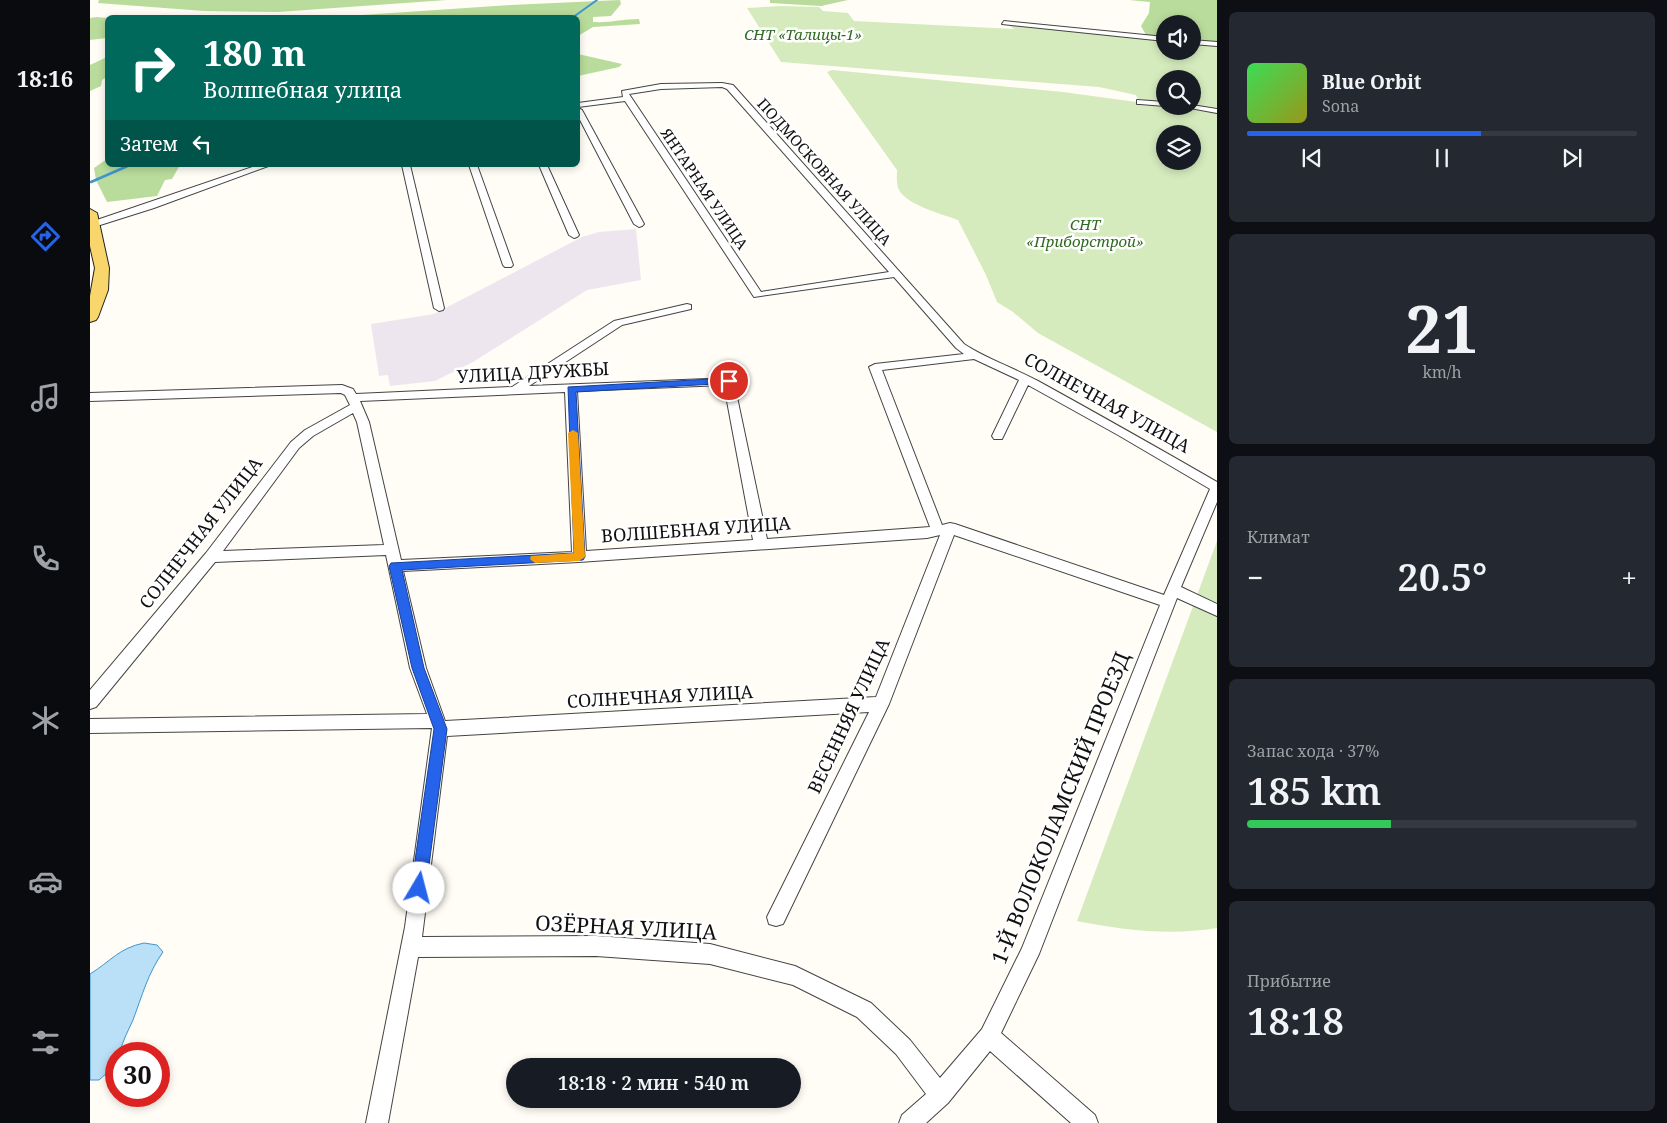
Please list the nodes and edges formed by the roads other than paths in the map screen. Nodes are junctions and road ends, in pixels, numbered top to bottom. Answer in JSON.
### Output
{"nodes":[{"id":1,"x":1004,"y":23,"type":"dead end"},
{"id":2,"x":1156,"y":38,"type":"edge"},
{"id":3,"x":1201,"y":43,"type":"edge"},
{"id":4,"x":1217,"y":44,"type":"edge"},
{"id":5,"x":627,"y":100,"type":"junction"},
{"id":6,"x":1140,"y":102,"type":"dead end"},
{"id":7,"x":1156,"y":103,"type":"edge"},
{"id":8,"x":580,"y":105,"type":"edge"},
{"id":9,"x":1201,"y":109,"type":"edge"},
{"id":10,"x":1217,"y":111,"type":"edge"},
{"id":11,"x":580,"y":114,"type":"edge"},
{"id":12,"x":260,"y":167,"type":"edge"},
{"id":13,"x":406,"y":167,"type":"edge"},
{"id":14,"x":474,"y":167,"type":"edge"},
{"id":15,"x":544,"y":167,"type":"edge"},
{"id":16,"x":92,"y":218,"type":"edge"},
{"id":17,"x":639,"y":224,"type":"dead end"},
{"id":18,"x":574,"y":235,"type":"dead end"},
{"id":19,"x":90,"y":256,"type":"edge"},
{"id":20,"x":508,"y":265,"type":"dead end"},
{"id":21,"x":897,"y":274,"type":"junction"},
{"id":22,"x":90,"y":290,"type":"edge"},
{"id":23,"x":687,"y":307,"type":"dead end"},
{"id":24,"x":439,"y":308,"type":"dead end"},
{"id":25,"x":90,"y":317,"type":"edge"},
{"id":26,"x":975,"y":356,"type":"junction"},
{"id":27,"x":1025,"y":379,"type":"junction"},
{"id":28,"x":571,"y":389,"type":"junction"},
{"id":29,"x":514,"y":391,"type":"junction"},
{"id":30,"x":90,"y":397,"type":"edge"},
{"id":31,"x":351,"y":398,"type":"junction"},
{"id":32,"x":998,"y":436,"type":"dead end"},
{"id":33,"x":1217,"y":488,"type":"edge"},
{"id":34,"x":944,"y":529,"type":"junction"},
{"id":35,"x":761,"y":544,"type":"junction"},
{"id":36,"x":211,"y":557,"type":"junction"},
{"id":37,"x":579,"y":557,"type":"junction"},
{"id":38,"x":393,"y":558,"type":"junction"},
{"id":39,"x":1170,"y":596,"type":"junction"},
{"id":40,"x":1217,"y":610,"type":"edge"},
{"id":41,"x":90,"y":702,"type":"edge"},
{"id":42,"x":881,"y":704,"type":"junction"},
{"id":43,"x":438,"y":725,"type":"junction"},
{"id":44,"x":90,"y":726,"type":"edge"},
{"id":45,"x":776,"y":916,"type":"dead end"},
{"id":46,"x":410,"y":947,"type":"junction"},
{"id":47,"x":989,"y":1036,"type":"junction"},
{"id":48,"x":940,"y":1096,"type":"junction"},
{"id":49,"x":377,"y":1123,"type":"edge"},
{"id":50,"x":910,"y":1123,"type":"edge"},
{"id":51,"x":1087,"y":1123,"type":"edge"}],
"edges":[{"from":1,"to":2,"type":"street"},
{"from":3,"to":4,"type":"street"},
{"from":5,"to":8,"type":"street"},
{"from":5,"to":21,"type":"street","name":"ПОДМОСКОВНАЯ УЛИЦА"},
{"from":5,"to":21,"type":"street","name":"ЯНТАРНАЯ УЛИЦА"},
{"from":6,"to":7,"type":"street"},
{"from":9,"to":10,"type":"street"},
{"from":11,"to":17,"type":"street"},
{"from":12,"to":16,"type":"street"},
{"from":13,"to":24,"type":"street"},
{"from":14,"to":20,"type":"street"},
{"from":15,"to":18,"type":"street"},
{"from":16,"to":25,"type":"main road"},
{"from":19,"to":22,"type":"main road"},
{"from":21,"to":26,"type":"street","name":"ПОДМОСКОВНАЯ УЛИЦА"},
{"from":23,"to":29,"type":"street"},
{"from":26,"to":27,"type":"street","name":"СОЛНЕЧНАЯ УЛИЦА"},
{"from":26,"to":34,"type":"street"},
{"from":27,"to":32,"type":"street"},
{"from":27,"to":33,"type":"street","name":"СОЛНЕЧНАЯ УЛИЦА"},
{"from":28,"to":29,"type":"street","name":"УЛИЦА ДРУЖБЫ"},
{"from":28,"to":35,"type":"street","name":"УЛИЦА ДРУЖБЫ"},
{"from":28,"to":37,"type":"street"},
{"from":29,"to":31,"type":"street","name":"УЛИЦА ДРУЖБЫ"},
{"from":30,"to":31,"type":"street","name":"УЛИЦА ДРУЖБЫ"},
{"from":31,"to":36,"type":"street","name":"СОЛНЕЧНАЯ УЛИЦА"},
{"from":31,"to":38,"type":"street"},
{"from":33,"to":39,"type":"street","name":"1-Й ВОЛОКОЛАМСКИЙ ПРОЕЗД"},
{"from":34,"to":35,"type":"street","name":"ВОЛШЕБНАЯ УЛИЦА"},
{"from":34,"to":39,"type":"street"},
{"from":34,"to":42,"type":"street","name":"ВЕСЕННЯЯ УЛИЦА"},
{"from":35,"to":37,"type":"street","name":"ВОЛШЕБНАЯ УЛИЦА"},
{"from":36,"to":38,"type":"street","name":"ВОЛШЕБНАЯ УЛИЦА"},
{"from":36,"to":41,"type":"street","name":"СОЛНЕЧНАЯ УЛИЦА"},
{"from":37,"to":38,"type":"street","name":"ВОЛШЕБНАЯ УЛИЦА"},
{"from":38,"to":43,"type":"street"},
{"from":39,"to":40,"type":"street"},
{"from":39,"to":47,"type":"street","name":"1-Й ВОЛОКОЛАМСКИЙ ПРОЕЗД"},
{"from":42,"to":43,"type":"street","name":"СОЛНЕЧНАЯ УЛИЦА"},
{"from":42,"to":45,"type":"street","name":"ВЕСЕННЯЯ УЛИЦА"},
{"from":43,"to":44,"type":"street","name":"СОЛНЕЧНАЯ УЛИЦА"},
{"from":43,"to":46,"type":"street"},
{"from":46,"to":48,"type":"street","name":"ОЗЁРНАЯ УЛИЦА"},
{"from":46,"to":49,"type":"street"},
{"from":47,"to":48,"type":"street","name":"1-Й ВОЛОКОЛАМСКИЙ ПРОЕЗД"},
{"from":47,"to":51,"type":"street"},
{"from":48,"to":50,"type":"street","name":"1-Й ВОЛОКОЛАМСКИЙ ПРОЕЗД"}]}
